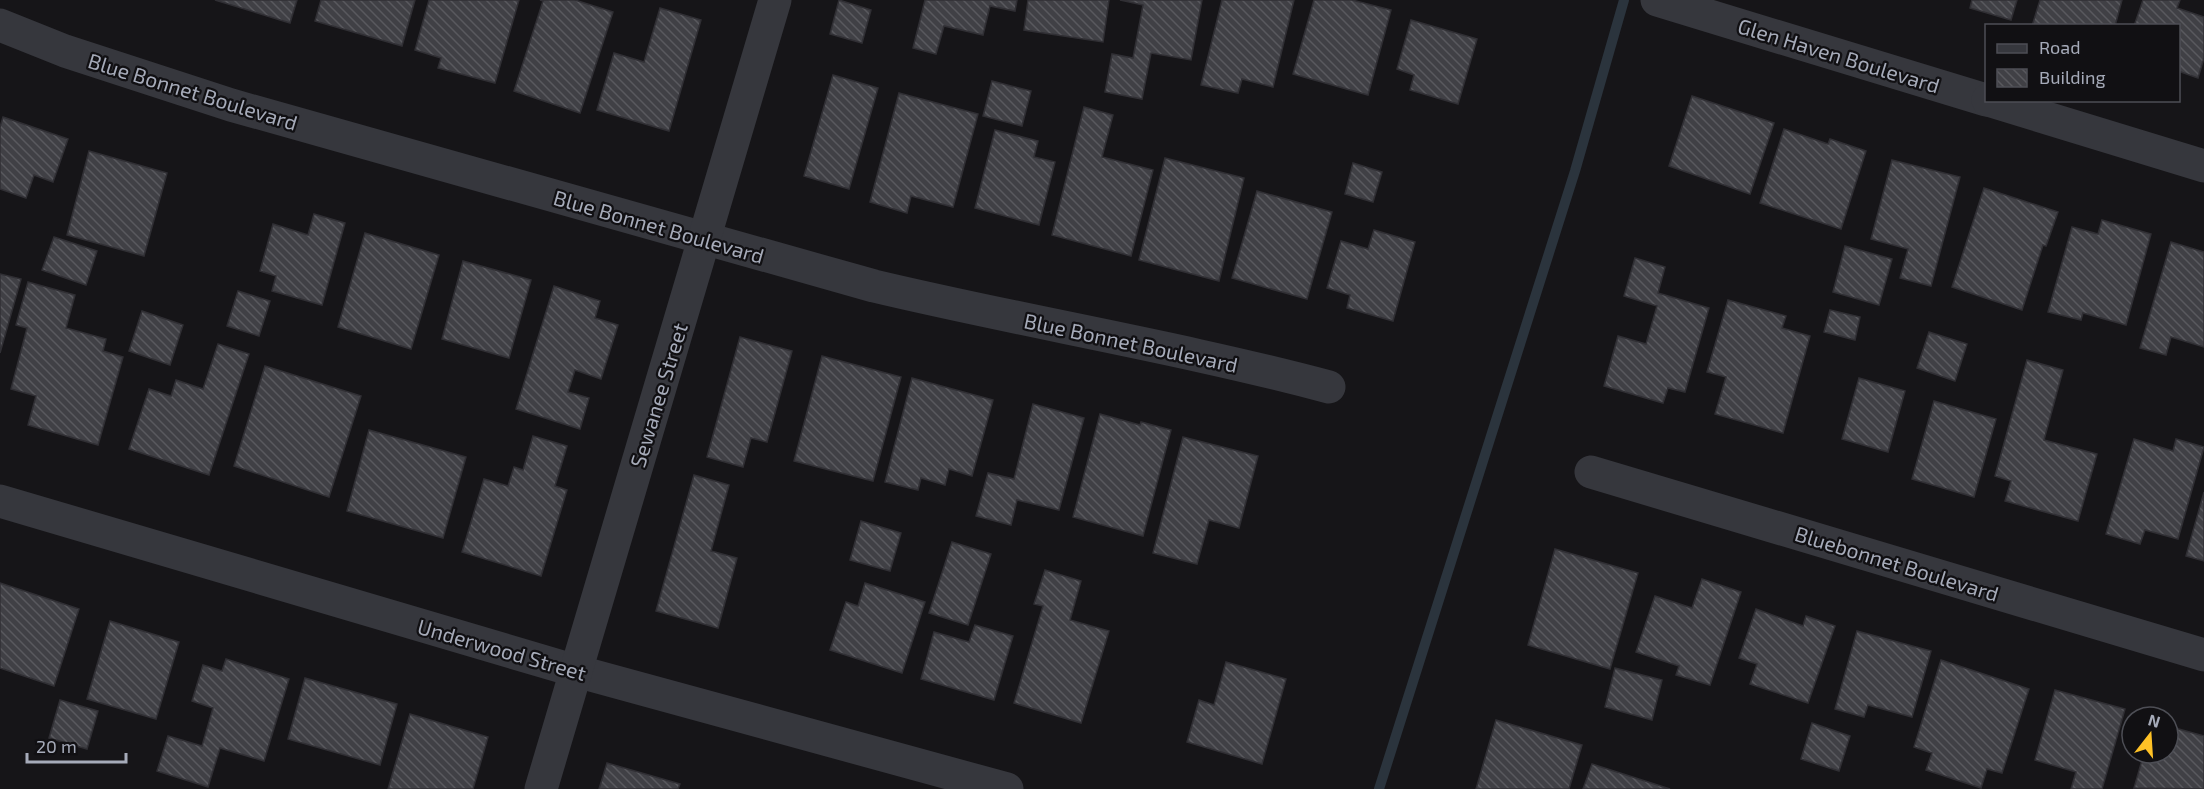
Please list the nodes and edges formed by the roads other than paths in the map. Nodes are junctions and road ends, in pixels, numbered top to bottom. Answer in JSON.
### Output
{"nodes":[{"id":1,"x":776,"y":0,"type":"edge"},
{"id":2,"x":1657,"y":0,"type":"edge"},
{"id":3,"x":0,"y":26,"type":"edge"},
{"id":4,"x":1985,"y":99,"type":"edge"},
{"id":5,"x":1994,"y":102,"type":"edge"},
{"id":6,"x":2204,"y":166,"type":"edge"},
{"id":7,"x":705,"y":238,"type":"junction"},
{"id":8,"x":1329,"y":387,"type":"dead end"},
{"id":9,"x":1591,"y":472,"type":"dead end"},
{"id":10,"x":0,"y":501,"type":"edge"},
{"id":11,"x":2204,"y":655,"type":"edge"},
{"id":12,"x":576,"y":671,"type":"junction"},
{"id":13,"x":541,"y":789,"type":"edge"},
{"id":14,"x":1007,"y":789,"type":"edge"}],
"edges":[{"from":1,"to":7,"type":"street","name":"Sewanee Street"},
{"from":2,"to":4,"type":"street","name":"Glen Haven Boulevard"},
{"from":3,"to":7,"type":"street","name":"Blue Bonnet Boulevard"},
{"from":5,"to":6,"type":"street","name":"Glen Haven Boulevard"},
{"from":7,"to":8,"type":"street","name":"Blue Bonnet Boulevard"},
{"from":7,"to":12,"type":"street","name":"Sewanee Street"},
{"from":9,"to":11,"type":"street","name":"Bluebonnet Boulevard"},
{"from":10,"to":12,"type":"street","name":"Underwood Street"},
{"from":12,"to":13,"type":"street","name":"Sewanee Street"},
{"from":12,"to":14,"type":"street","name":"Underwood Street"}]}
